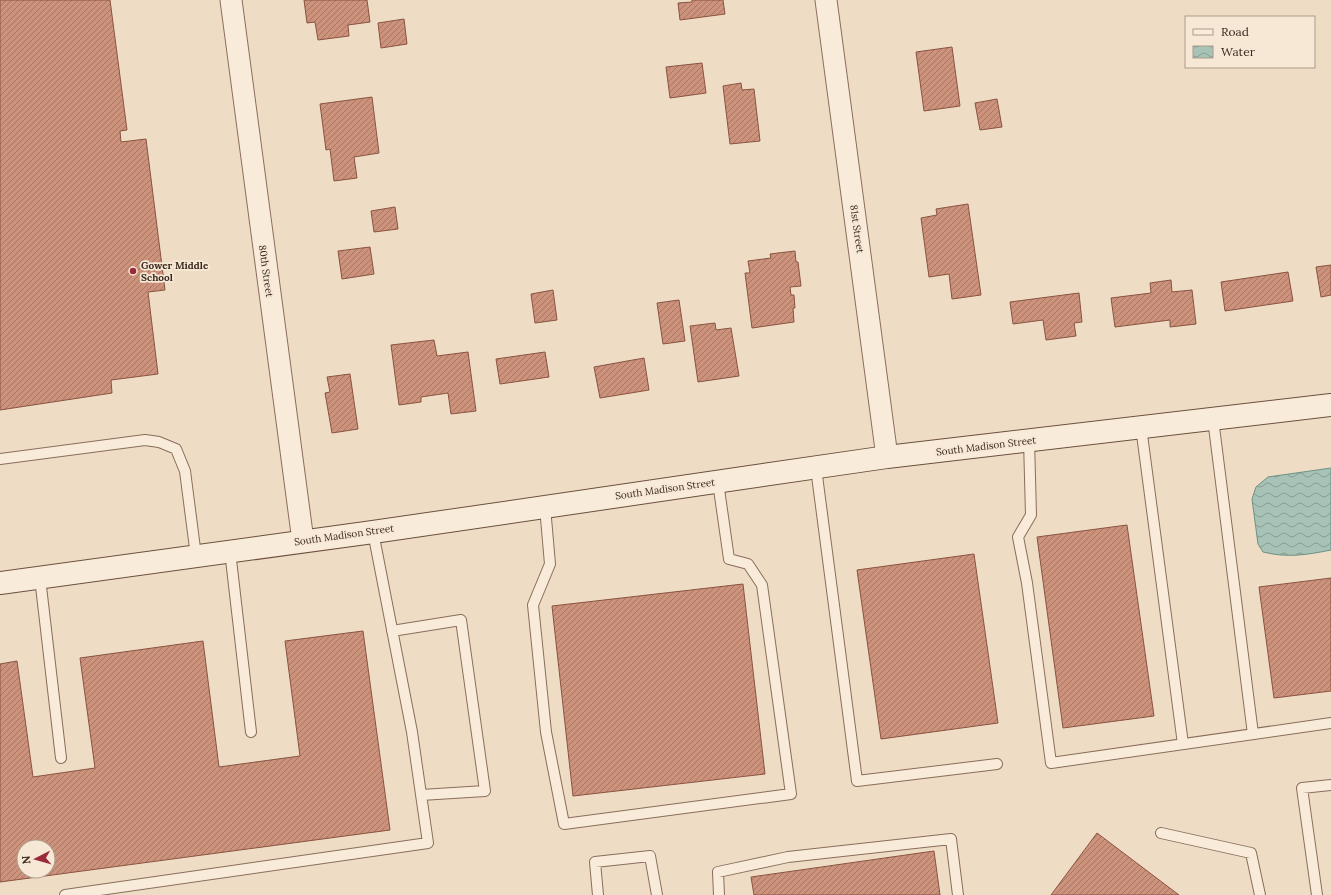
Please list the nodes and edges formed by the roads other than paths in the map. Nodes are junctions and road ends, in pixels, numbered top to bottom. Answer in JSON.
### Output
{"nodes":[{"id":1,"x":231,"y":0,"type":"edge"},
{"id":2,"x":826,"y":0,"type":"edge"},
{"id":3,"x":1331,"y":405,"type":"edge"},
{"id":4,"x":1213,"y":419,"type":"junction"},
{"id":5,"x":1141,"y":427,"type":"junction"},
{"id":6,"x":1029,"y":440,"type":"junction"},
{"id":7,"x":887,"y":457,"type":"junction"},
{"id":8,"x":0,"y":459,"type":"edge"},
{"id":9,"x":816,"y":468,"type":"junction"},
{"id":10,"x":718,"y":482,"type":"junction"},
{"id":11,"x":545,"y":507,"type":"junction"},
{"id":12,"x":373,"y":532,"type":"junction"},
{"id":13,"x":303,"y":541,"type":"junction"},
{"id":14,"x":230,"y":551,"type":"junction"},
{"id":15,"x":196,"y":556,"type":"junction"},
{"id":16,"x":40,"y":578,"type":"junction"},
{"id":17,"x":0,"y":583,"type":"edge"},
{"id":18,"x":392,"y":631,"type":"junction"},
{"id":19,"x":1331,"y":723,"type":"edge"},
{"id":20,"x":251,"y":732,"type":"dead end"},
{"id":21,"x":1253,"y":734,"type":"junction"},
{"id":22,"x":1183,"y":744,"type":"junction"},
{"id":23,"x":61,"y":758,"type":"dead end"},
{"id":24,"x":997,"y":764,"type":"dead end"},
{"id":25,"x":1331,"y":785,"type":"edge"},
{"id":26,"x":422,"y":795,"type":"junction"},
{"id":27,"x":1161,"y":834,"type":"dead end"},
{"id":28,"x":65,"y":895,"type":"edge"},
{"id":29,"x":598,"y":895,"type":"edge"},
{"id":30,"x":657,"y":895,"type":"edge"},
{"id":31,"x":720,"y":895,"type":"edge"},
{"id":32,"x":958,"y":895,"type":"edge"},
{"id":33,"x":1260,"y":895,"type":"edge"},
{"id":34,"x":1317,"y":895,"type":"edge"}],
"edges":[{"from":1,"to":13,"type":"street","name":"80th Street"},
{"from":2,"to":7,"type":"street","name":"81st Street"},
{"from":3,"to":4,"type":"street","name":"South Madison Street"},
{"from":4,"to":5,"type":"street","name":"South Madison Street"},
{"from":4,"to":21,"type":"lane"},
{"from":5,"to":6,"type":"street","name":"South Madison Street"},
{"from":5,"to":22,"type":"lane"},
{"from":6,"to":7,"type":"street","name":"South Madison Street"},
{"from":6,"to":22,"type":"lane"},
{"from":7,"to":9,"type":"street","name":"South Madison Street"},
{"from":8,"to":15,"type":"lane"},
{"from":9,"to":10,"type":"street","name":"South Madison Street"},
{"from":9,"to":24,"type":"lane"},
{"from":10,"to":11,"type":"street","name":"South Madison Street"},
{"from":10,"to":11,"type":"lane"},
{"from":11,"to":12,"type":"street","name":"South Madison Street"},
{"from":12,"to":13,"type":"street","name":"South Madison Street"},
{"from":12,"to":18,"type":"lane"},
{"from":13,"to":14,"type":"street","name":"South Madison Street"},
{"from":14,"to":15,"type":"street","name":"South Madison Street"},
{"from":14,"to":20,"type":"lane"},
{"from":15,"to":16,"type":"street","name":"South Madison Street"},
{"from":16,"to":17,"type":"street","name":"South Madison Street"},
{"from":16,"to":23,"type":"lane"},
{"from":18,"to":26,"type":"lane"},
{"from":18,"to":26,"type":"lane"},
{"from":19,"to":21,"type":"lane"},
{"from":21,"to":22,"type":"lane"},
{"from":25,"to":34,"type":"lane"},
{"from":26,"to":28,"type":"lane"},
{"from":27,"to":33,"type":"lane"},
{"from":29,"to":30,"type":"lane"},
{"from":31,"to":32,"type":"lane"}]}
